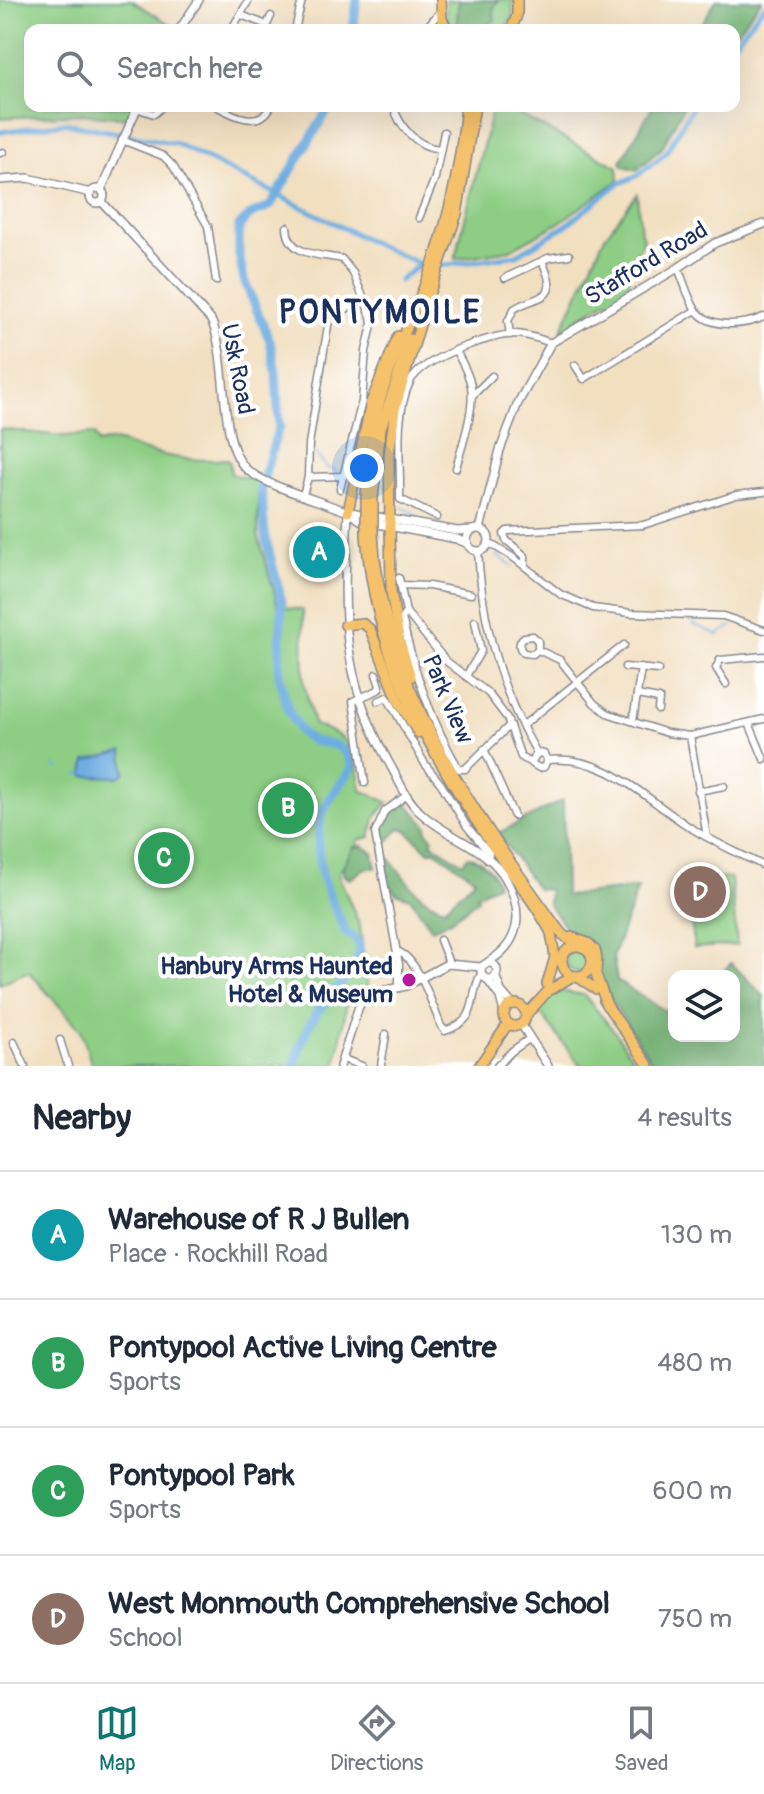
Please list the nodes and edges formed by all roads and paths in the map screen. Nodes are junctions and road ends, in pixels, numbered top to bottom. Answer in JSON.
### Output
{"nodes":[{"id":1,"x":199,"y":0,"type":"edge"},
{"id":2,"x":249,"y":0,"type":"edge"},
{"id":3,"x":302,"y":0,"type":"edge"},
{"id":4,"x":519,"y":1,"type":"edge"},
{"id":5,"x":440,"y":4,"type":"edge"},
{"id":6,"x":241,"y":15,"type":"junction"},
{"id":7,"x":271,"y":16,"type":"dead end"},
{"id":8,"x":183,"y":24,"type":"edge"},
{"id":9,"x":235,"y":24,"type":"edge"},
{"id":10,"x":264,"y":24,"type":"edge"},
{"id":11,"x":267,"y":24,"type":"edge"},
{"id":12,"x":296,"y":24,"type":"edge"},
{"id":13,"x":428,"y":24,"type":"edge"},
{"id":14,"x":446,"y":24,"type":"edge"},
{"id":15,"x":514,"y":24,"type":"edge"},
{"id":16,"x":135,"y":112,"type":"edge"},
{"id":17,"x":228,"y":112,"type":"edge"},
{"id":18,"x":268,"y":112,"type":"edge"},
{"id":19,"x":396,"y":112,"type":"edge"},
{"id":20,"x":465,"y":112,"type":"edge"},
{"id":21,"x":474,"y":112,"type":"edge"},
{"id":22,"x":444,"y":132,"type":"dead end"},
{"id":23,"x":122,"y":140,"type":"junction"},
{"id":24,"x":440,"y":149,"type":"junction"},
{"id":25,"x":0,"y":180,"type":"edge"},
{"id":26,"x":101,"y":190,"type":"junction"},
{"id":27,"x":91,"y":193,"type":"junction"},
{"id":28,"x":102,"y":202,"type":"junction"},
{"id":29,"x":419,"y":218,"type":"dead end"},
{"id":30,"x":764,"y":224,"type":"edge"},
{"id":31,"x":287,"y":227,"type":"dead end"},
{"id":32,"x":557,"y":247,"type":"dead end"},
{"id":33,"x":569,"y":255,"type":"dead end"},
{"id":34,"x":558,"y":256,"type":"junction"},
{"id":35,"x":439,"y":257,"type":"junction"},
{"id":36,"x":542,"y":261,"type":"junction"},
{"id":37,"x":678,"y":268,"type":"junction"},
{"id":38,"x":505,"y":278,"type":"dead end"},
{"id":39,"x":216,"y":281,"type":"dead end"},
{"id":40,"x":429,"y":284,"type":"junction"},
{"id":41,"x":365,"y":298,"type":"junction"},
{"id":42,"x":416,"y":307,"type":"junction"},
{"id":43,"x":696,"y":310,"type":"junction"},
{"id":44,"x":764,"y":317,"type":"edge"},
{"id":45,"x":510,"y":335,"type":"junction"},
{"id":46,"x":551,"y":343,"type":"junction"},
{"id":47,"x":456,"y":351,"type":"junction"},
{"id":48,"x":575,"y":365,"type":"dead end"},
{"id":49,"x":492,"y":376,"type":"dead end"},
{"id":50,"x":472,"y":396,"type":"junction"},
{"id":51,"x":456,"y":468,"type":"dead end"},
{"id":52,"x":344,"y":476,"type":"junction"},
{"id":53,"x":308,"y":477,"type":"junction"},
{"id":54,"x":340,"y":489,"type":"dead end"},
{"id":55,"x":764,"y":492,"type":"edge"},
{"id":56,"x":303,"y":495,"type":"junction"},
{"id":57,"x":370,"y":498,"type":"junction"},
{"id":58,"x":400,"y":499,"type":"junction"},
{"id":59,"x":397,"y":509,"type":"dead end"},
{"id":60,"x":348,"y":512,"type":"junction"},
{"id":61,"x":433,"y":516,"type":"dead end"},
{"id":62,"x":390,"y":522,"type":"junction"},
{"id":63,"x":476,"y":529,"type":"junction"},
{"id":64,"x":370,"y":534,"type":"junction"},
{"id":65,"x":489,"y":543,"type":"junction"},
{"id":66,"x":468,"y":544,"type":"junction"},
{"id":67,"x":478,"y":551,"type":"junction"},
{"id":68,"x":525,"y":566,"type":"junction"},
{"id":69,"x":471,"y":594,"type":"dead end"},
{"id":70,"x":406,"y":612,"type":"junction"},
{"id":71,"x":475,"y":621,"type":"dead end"},
{"id":72,"x":345,"y":625,"type":"junction"},
{"id":73,"x":764,"y":630,"type":"edge"},
{"id":74,"x":624,"y":645,"type":"dead end"},
{"id":75,"x":538,"y":650,"type":"dead end"},
{"id":76,"x":764,"y":656,"type":"edge"},
{"id":77,"x":625,"y":667,"type":"dead end"},
{"id":78,"x":641,"y":668,"type":"junction"},
{"id":79,"x":658,"y":670,"type":"dead end"},
{"id":80,"x":376,"y":674,"type":"dead end"},
{"id":81,"x":466,"y":676,"type":"junction"},
{"id":82,"x":578,"y":682,"type":"junction"},
{"id":83,"x":726,"y":684,"type":"dead end"},
{"id":84,"x":637,"y":695,"type":"junction"},
{"id":85,"x":358,"y":698,"type":"junction"},
{"id":86,"x":378,"y":701,"type":"dead end"},
{"id":87,"x":658,"y":710,"type":"dead end"},
{"id":88,"x":764,"y":719,"type":"edge"},
{"id":89,"x":425,"y":720,"type":"junction"},
{"id":90,"x":633,"y":721,"type":"junction"},
{"id":91,"x":749,"y":723,"type":"junction"},
{"id":92,"x":510,"y":725,"type":"junction"},
{"id":93,"x":522,"y":726,"type":"junction"},
{"id":94,"x":690,"y":736,"type":"junction"},
{"id":95,"x":484,"y":749,"type":"junction"},
{"id":96,"x":433,"y":750,"type":"junction"},
{"id":97,"x":537,"y":753,"type":"junction"},
{"id":98,"x":764,"y":759,"type":"edge"},
{"id":99,"x":547,"y":760,"type":"junction"},
{"id":100,"x":532,"y":762,"type":"junction"},
{"id":101,"x":539,"y":768,"type":"junction"},
{"id":102,"x":542,"y":777,"type":"dead end"},
{"id":103,"x":365,"y":783,"type":"dead end"},
{"id":104,"x":724,"y":786,"type":"dead end"},
{"id":105,"x":698,"y":791,"type":"junction"},
{"id":106,"x":407,"y":795,"type":"junction"},
{"id":107,"x":514,"y":816,"type":"dead end"},
{"id":108,"x":707,"y":837,"type":"junction"},
{"id":109,"x":488,"y":860,"type":"junction"},
{"id":110,"x":764,"y":866,"type":"edge"},
{"id":111,"x":545,"y":914,"type":"junction"},
{"id":112,"x":440,"y":940,"type":"dead end"},
{"id":113,"x":575,"y":945,"type":"junction"},
{"id":114,"x":397,"y":951,"type":"junction"},
{"id":115,"x":502,"y":954,"type":"junction"},
{"id":116,"x":562,"y":962,"type":"junction"},
{"id":117,"x":449,"y":963,"type":"junction"},
{"id":118,"x":590,"y":969,"type":"junction"},
{"id":119,"x":496,"y":971,"type":"junction"},
{"id":120,"x":484,"y":972,"type":"junction"},
{"id":121,"x":574,"y":976,"type":"junction"},
{"id":122,"x":421,"y":977,"type":"junction"},
{"id":123,"x":547,"y":984,"type":"junction"},
{"id":124,"x":399,"y":988,"type":"junction"},
{"id":125,"x":596,"y":989,"type":"junction"},
{"id":126,"x":516,"y":1005,"type":"junction"},
{"id":127,"x":607,"y":1006,"type":"junction"},
{"id":128,"x":504,"y":1012,"type":"junction"},
{"id":129,"x":523,"y":1020,"type":"junction"},
{"id":130,"x":508,"y":1024,"type":"junction"},
{"id":131,"x":386,"y":1034,"type":"dead end"},
{"id":132,"x":60,"y":1040,"type":"dead end"},
{"id":133,"x":14,"y":1042,"type":"dead end"},
{"id":134,"x":525,"y":1042,"type":"junction"},
{"id":135,"x":342,"y":1062,"type":"edge"},
{"id":136,"x":25,"y":1066,"type":"edge"},
{"id":137,"x":68,"y":1066,"type":"edge"},
{"id":138,"x":362,"y":1066,"type":"edge"},
{"id":139,"x":381,"y":1066,"type":"edge"},
{"id":140,"x":479,"y":1066,"type":"edge"},
{"id":141,"x":497,"y":1066,"type":"edge"},
{"id":142,"x":548,"y":1066,"type":"edge"},
{"id":143,"x":649,"y":1066,"type":"edge"}],
"edges":[{"from":1,"to":8,"type":"street"},
{"from":2,"to":6,"type":"street"},
{"from":3,"to":12,"type":"street"},
{"from":4,"to":15,"type":"main road"},
{"from":5,"to":13,"type":"street"},
{"from":5,"to":14,"type":"main road"},
{"from":6,"to":9,"type":"street"},
{"from":6,"to":10,"type":"street"},
{"from":7,"to":11,"type":"street"},
{"from":16,"to":23,"type":"street"},
{"from":17,"to":18,"type":"street"},
{"from":19,"to":24,"type":"street"},
{"from":20,"to":35,"type":"main road"},
{"from":21,"to":35,"type":"main road"},
{"from":22,"to":24,"type":"street"},
{"from":23,"to":26,"type":"street"},
{"from":23,"to":39,"type":"street"},
{"from":24,"to":29,"type":"street"},
{"from":25,"to":27,"type":"street","name":"Usk Road"},
{"from":26,"to":27,"type":"street"},
{"from":26,"to":28,"type":"street"},
{"from":27,"to":28,"type":"street","name":"Usk Road"},
{"from":28,"to":56,"type":"street","name":"Usk Road"},
{"from":30,"to":37,"type":"street","name":"Stafford Road"},
{"from":31,"to":41,"type":"street"},
{"from":32,"to":34,"type":"street"},
{"from":33,"to":34,"type":"street"},
{"from":34,"to":36,"type":"street"},
{"from":35,"to":40,"type":"main road"},
{"from":36,"to":38,"type":"street"},
{"from":36,"to":45,"type":"street"},
{"from":37,"to":43,"type":"street"},
{"from":37,"to":46,"type":"street","name":"Stafford Road"},
{"from":40,"to":42,"type":"main road"},
{"from":40,"to":57,"type":"main road"},
{"from":40,"to":62,"type":"main road"},
{"from":41,"to":52,"type":"street"},
{"from":41,"to":53,"type":"street"},
{"from":42,"to":57,"type":"main road"},
{"from":42,"to":60,"type":"main road"},
{"from":43,"to":44,"type":"street"},
{"from":43,"to":48,"type":"street"},
{"from":45,"to":46,"type":"street"},
{"from":45,"to":47,"type":"street"},
{"from":46,"to":63,"type":"street"},
{"from":47,"to":50,"type":"street"},
{"from":47,"to":58,"type":"street"},
{"from":49,"to":50,"type":"street"},
{"from":50,"to":51,"type":"street"},
{"from":52,"to":53,"type":"street"},
{"from":52,"to":54,"type":"street"},
{"from":53,"to":56,"type":"street"},
{"from":55,"to":68,"type":"street"},
{"from":56,"to":60,"type":"street","name":"Usk Road"},
{"from":57,"to":64,"type":"main road","bridge":true},
{"from":58,"to":59,"type":"street"},
{"from":58,"to":61,"type":"street"},
{"from":60,"to":62,"type":"street","name":"Usk Road"},
{"from":60,"to":72,"type":"street"},
{"from":62,"to":63,"type":"street"},
{"from":62,"to":66,"type":"street"},
{"from":62,"to":89,"type":"main road"},
{"from":63,"to":65,"type":"street"},
{"from":63,"to":66,"type":"street"},
{"from":64,"to":89,"type":"main road"},
{"from":64,"to":96,"type":"main road"},
{"from":65,"to":67,"type":"street"},
{"from":65,"to":68,"type":"street"},
{"from":66,"to":67,"type":"street"},
{"from":67,"to":93,"type":"street"},
{"from":68,"to":73,"type":"street"},
{"from":69,"to":70,"type":"street","name":"Park View"},
{"from":70,"to":81,"type":"street"},
{"from":70,"to":95,"type":"street","name":"Park View"},
{"from":71,"to":81,"type":"street"},
{"from":72,"to":85,"type":"street"},
{"from":72,"to":96,"type":"main road"},
{"from":74,"to":82,"type":"street"},
{"from":75,"to":82,"type":"street"},
{"from":76,"to":83,"type":"street"},
{"from":77,"to":78,"type":"street"},
{"from":78,"to":79,"type":"street"},
{"from":78,"to":84,"type":"street"},
{"from":80,"to":85,"type":"street"},
{"from":81,"to":92,"type":"street"},
{"from":82,"to":90,"type":"street"},
{"from":82,"to":93,"type":"street"},
{"from":84,"to":87,"type":"street"},
{"from":84,"to":90,"type":"street"},
{"from":85,"to":103,"type":"street"},
{"from":85,"to":106,"type":"street"},
{"from":86,"to":109,"type":"street"},
{"from":88,"to":91,"type":"street"},
{"from":89,"to":111,"type":"main road"},
{"from":90,"to":94,"type":"street"},
{"from":91,"to":94,"type":"street"},
{"from":91,"to":98,"type":"street"},
{"from":92,"to":95,"type":"street","name":"Park View"},
{"from":92,"to":100,"type":"street"},
{"from":93,"to":97,"type":"street"},
{"from":94,"to":105,"type":"street"},
{"from":95,"to":107,"type":"street"},
{"from":96,"to":111,"type":"main road"},
{"from":97,"to":99,"type":"street"},
{"from":97,"to":100,"type":"street"},
{"from":99,"to":101,"type":"street"},
{"from":99,"to":108,"type":"street"},
{"from":100,"to":101,"type":"street"},
{"from":101,"to":102,"type":"street"},
{"from":104,"to":105,"type":"street"},
{"from":105,"to":108,"type":"street"},
{"from":106,"to":109,"type":"street"},
{"from":106,"to":114,"type":"street"},
{"from":108,"to":110,"type":"street"},
{"from":109,"to":115,"type":"street"},
{"from":111,"to":113,"type":"main road"},
{"from":111,"to":116,"type":"main road"},
{"from":111,"to":123,"type":"main road"},
{"from":111,"to":127,"type":"main road"},
{"from":112,"to":117,"type":"street"},
{"from":113,"to":116,"type":"main road"},
{"from":113,"to":118,"type":"main road"},
{"from":114,"to":122,"type":"street"},
{"from":114,"to":124,"type":"street"},
{"from":115,"to":119,"type":"street"},
{"from":115,"to":120,"type":"street"},
{"from":116,"to":121,"type":"main road"},
{"from":116,"to":123,"type":"main road"},
{"from":117,"to":120,"type":"street"},
{"from":117,"to":122,"type":"street"},
{"from":118,"to":121,"type":"main road"},
{"from":118,"to":125,"type":"main road"},
{"from":119,"to":120,"type":"street"},
{"from":119,"to":120,"type":"street"},
{"from":119,"to":126,"type":"street"},
{"from":120,"to":122,"type":"street"},
{"from":120,"to":128,"type":"street"},
{"from":121,"to":125,"type":"main road"},
{"from":121,"to":129,"type":"main road"},
{"from":122,"to":124,"type":"street"},
{"from":123,"to":126,"type":"main road"},
{"from":124,"to":135,"type":"street"},
{"from":125,"to":127,"type":"main road"},
{"from":126,"to":128,"type":"main road"},
{"from":126,"to":129,"type":"main road"},
{"from":127,"to":143,"type":"main road"},
{"from":128,"to":130,"type":"main road"},
{"from":129,"to":130,"type":"main road"},
{"from":129,"to":134,"type":"street"},
{"from":130,"to":140,"type":"main road"},
{"from":131,"to":139,"type":"street"},
{"from":132,"to":137,"type":"street"},
{"from":133,"to":136,"type":"street"},
{"from":134,"to":141,"type":"street"},
{"from":134,"to":142,"type":"street"},
{"from":135,"to":138,"type":"street"}]}
